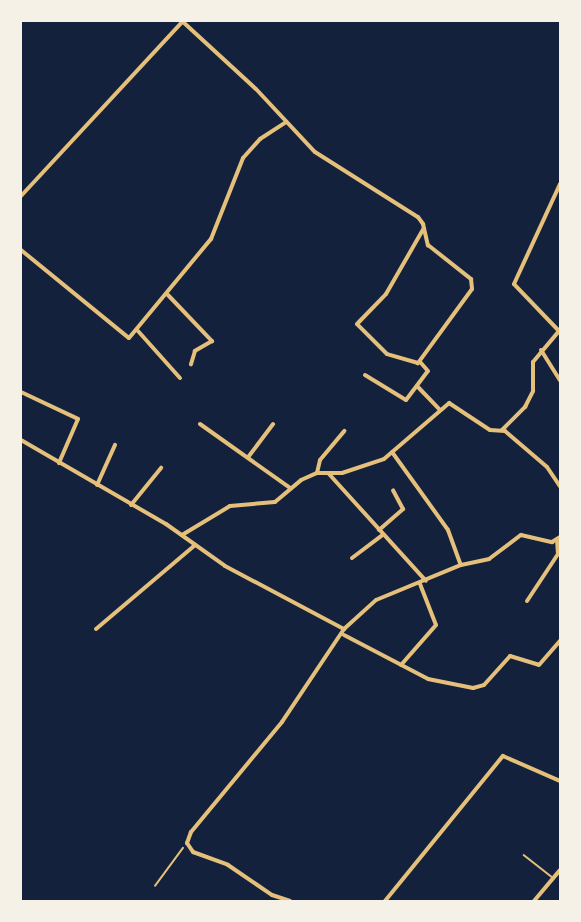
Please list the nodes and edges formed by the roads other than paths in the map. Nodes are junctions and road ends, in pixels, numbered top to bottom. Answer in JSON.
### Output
{"nodes":[{"id":1,"x":182,"y":21,"type":"edge"},
{"id":2,"x":286,"y":122,"type":"junction"},
{"id":3,"x":560,"y":184,"type":"edge"},
{"id":4,"x":21,"y":196,"type":"edge"},
{"id":5,"x":424,"y":228,"type":"junction"},
{"id":6,"x":21,"y":250,"type":"edge"},
{"id":7,"x":167,"y":295,"type":"junction"},
{"id":8,"x":138,"y":331,"type":"junction"},
{"id":9,"x":560,"y":331,"type":"edge"},
{"id":10,"x":542,"y":350,"type":"junction"},
{"id":11,"x":421,"y":363,"type":"junction"},
{"id":12,"x":191,"y":364,"type":"dead end"},
{"id":13,"x":365,"y":375,"type":"dead end"},
{"id":14,"x":180,"y":378,"type":"dead end"},
{"id":15,"x":560,"y":381,"type":"edge"},
{"id":16,"x":417,"y":386,"type":"junction"},
{"id":17,"x":21,"y":392,"type":"edge"},
{"id":18,"x":439,"y":409,"type":"junction"},
{"id":19,"x":200,"y":424,"type":"dead end"},
{"id":20,"x":273,"y":424,"type":"dead end"},
{"id":21,"x":502,"y":430,"type":"junction"},
{"id":22,"x":345,"y":431,"type":"dead end"},
{"id":23,"x":21,"y":440,"type":"edge"},
{"id":24,"x":115,"y":445,"type":"dead end"},
{"id":25,"x":392,"y":452,"type":"junction"},
{"id":26,"x":249,"y":456,"type":"junction"},
{"id":27,"x":59,"y":463,"type":"junction"},
{"id":28,"x":161,"y":468,"type":"dead end"},
{"id":29,"x":317,"y":473,"type":"junction"},
{"id":30,"x":328,"y":473,"type":"junction"},
{"id":31,"x":97,"y":485,"type":"junction"},
{"id":32,"x":560,"y":486,"type":"edge"},
{"id":33,"x":290,"y":488,"type":"junction"},
{"id":34,"x":393,"y":490,"type":"dead end"},
{"id":35,"x":131,"y":505,"type":"junction"},
{"id":36,"x":378,"y":530,"type":"junction"},
{"id":37,"x":382,"y":535,"type":"junction"},
{"id":38,"x":182,"y":536,"type":"junction"},
{"id":39,"x":559,"y":538,"type":"edge"},
{"id":40,"x":195,"y":544,"type":"junction"},
{"id":41,"x":352,"y":558,"type":"dead end"},
{"id":42,"x":461,"y":565,"type":"junction"},
{"id":43,"x":426,"y":581,"type":"junction"},
{"id":44,"x":420,"y":584,"type":"junction"},
{"id":45,"x":527,"y":601,"type":"dead end"},
{"id":46,"x":96,"y":629,"type":"dead end"},
{"id":47,"x":344,"y":632,"type":"junction"},
{"id":48,"x":560,"y":641,"type":"edge"},
{"id":49,"x":401,"y":665,"type":"junction"},
{"id":50,"x":560,"y":781,"type":"edge"},
{"id":51,"x":524,"y":855,"type":"dead end"},
{"id":52,"x":560,"y":870,"type":"edge"},
{"id":53,"x":553,"y":878,"type":"junction"},
{"id":54,"x":290,"y":901,"type":"edge"},
{"id":55,"x":385,"y":901,"type":"edge"},
{"id":56,"x":534,"y":901,"type":"edge"}],
"edges":[{"from":1,"to":2,"type":"street"},
{"from":1,"to":4,"type":"street"},
{"from":2,"to":5,"type":"street"},
{"from":2,"to":7,"type":"street"},
{"from":3,"to":9,"type":"street"},
{"from":5,"to":11,"type":"street"},
{"from":5,"to":11,"type":"street"},
{"from":6,"to":8,"type":"street"},
{"from":7,"to":8,"type":"street"},
{"from":7,"to":12,"type":"street"},
{"from":8,"to":14,"type":"street"},
{"from":9,"to":10,"type":"street"},
{"from":10,"to":15,"type":"street"},
{"from":10,"to":21,"type":"street"},
{"from":11,"to":16,"type":"street"},
{"from":13,"to":16,"type":"street"},
{"from":16,"to":18,"type":"street"},
{"from":17,"to":27,"type":"street"},
{"from":18,"to":21,"type":"street"},
{"from":18,"to":25,"type":"street"},
{"from":19,"to":26,"type":"street"},
{"from":20,"to":26,"type":"street"},
{"from":21,"to":32,"type":"street"},
{"from":22,"to":29,"type":"street"},
{"from":23,"to":27,"type":"street"},
{"from":24,"to":31,"type":"street"},
{"from":25,"to":30,"type":"street"},
{"from":25,"to":42,"type":"street"},
{"from":26,"to":33,"type":"street"},
{"from":27,"to":31,"type":"street"},
{"from":28,"to":35,"type":"street"},
{"from":29,"to":30,"type":"street"},
{"from":29,"to":33,"type":"street"},
{"from":30,"to":36,"type":"street"},
{"from":31,"to":35,"type":"street"},
{"from":33,"to":38,"type":"street"},
{"from":34,"to":36,"type":"street"},
{"from":35,"to":38,"type":"street"},
{"from":36,"to":37,"type":"street"},
{"from":37,"to":41,"type":"street"},
{"from":37,"to":43,"type":"street"},
{"from":38,"to":40,"type":"street"},
{"from":39,"to":42,"type":"street"},
{"from":39,"to":45,"type":"street"},
{"from":40,"to":46,"type":"street"},
{"from":40,"to":47,"type":"street"},
{"from":42,"to":43,"type":"street"},
{"from":43,"to":44,"type":"street"},
{"from":44,"to":47,"type":"street"},
{"from":44,"to":49,"type":"street"},
{"from":47,"to":49,"type":"street"},
{"from":47,"to":54,"type":"street"},
{"from":48,"to":49,"type":"street"},
{"from":50,"to":55,"type":"street"},
{"from":51,"to":53,"type":"lane"},
{"from":52,"to":53,"type":"street"},
{"from":53,"to":56,"type":"street"}]}
